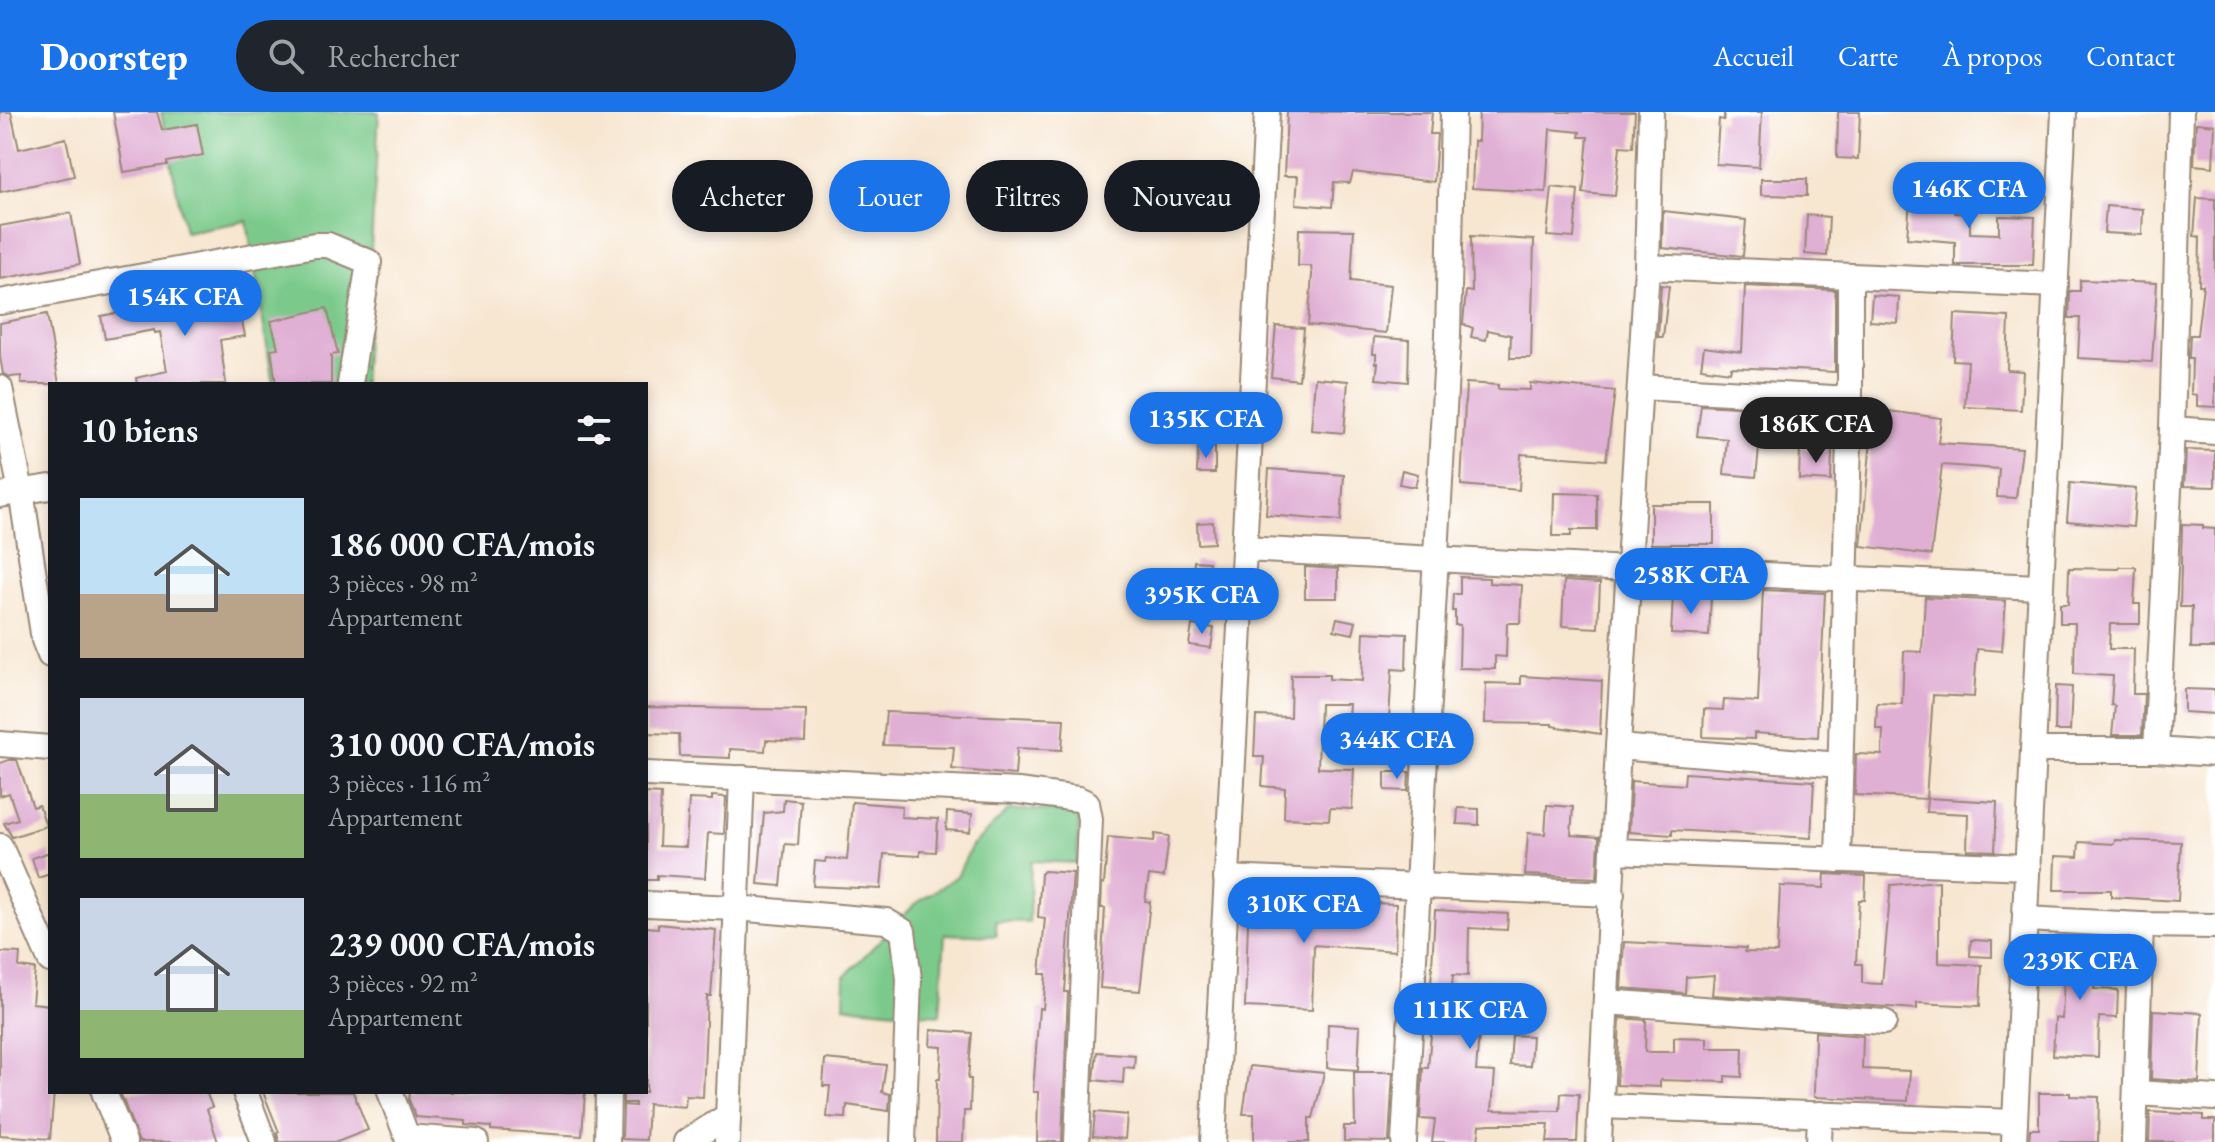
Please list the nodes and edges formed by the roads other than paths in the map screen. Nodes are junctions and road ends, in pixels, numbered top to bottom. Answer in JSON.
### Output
{"nodes":[{"id":1,"x":1267,"y":112,"type":"edge"},
{"id":2,"x":1453,"y":112,"type":"edge"},
{"id":3,"x":1651,"y":112,"type":"edge"},
{"id":4,"x":2064,"y":112,"type":"edge"},
{"id":5,"x":2181,"y":112,"type":"edge"},
{"id":6,"x":1647,"y":267,"type":"junction"},
{"id":7,"x":1850,"y":277,"type":"junction"},
{"id":8,"x":2056,"y":285,"type":"junction"},
{"id":9,"x":0,"y":302,"type":"edge"},
{"id":10,"x":350,"y":382,"type":"edge"},
{"id":11,"x":1640,"y":387,"type":"junction"},
{"id":12,"x":0,"y":388,"type":"edge"},
{"id":13,"x":1850,"y":399,"type":"junction"},
{"id":14,"x":2172,"y":429,"type":"junction"},
{"id":15,"x":2215,"y":432,"type":"edge"},
{"id":16,"x":48,"y":487,"type":"edge"},
{"id":17,"x":10,"y":493,"type":"edge"},
{"id":18,"x":1244,"y":549,"type":"junction"},
{"id":19,"x":1435,"y":557,"type":"junction"},
{"id":20,"x":1628,"y":569,"type":"junction"},
{"id":21,"x":1845,"y":578,"type":"junction"},
{"id":22,"x":2039,"y":587,"type":"junction"},
{"id":23,"x":48,"y":650,"type":"edge"},
{"id":24,"x":0,"y":744,"type":"edge"},
{"id":25,"x":1618,"y":747,"type":"junction"},
{"id":26,"x":48,"y":748,"type":"edge"},
{"id":27,"x":2033,"y":750,"type":"junction"},
{"id":28,"x":2156,"y":750,"type":"junction"},
{"id":29,"x":2215,"y":754,"type":"edge"},
{"id":30,"x":1840,"y":765,"type":"junction"},
{"id":31,"x":648,"y":774,"type":"edge"},
{"id":32,"x":742,"y":778,"type":"junction"},
{"id":33,"x":0,"y":846,"type":"edge"},
{"id":34,"x":1613,"y":851,"type":"junction"},
{"id":35,"x":1838,"y":860,"type":"junction"},
{"id":36,"x":2028,"y":867,"type":"junction"},
{"id":37,"x":1226,"y":878,"type":"junction"},
{"id":38,"x":1420,"y":886,"type":"junction"},
{"id":39,"x":1612,"y":894,"type":"junction"},
{"id":40,"x":648,"y":904,"type":"edge"},
{"id":41,"x":735,"y":908,"type":"junction"},
{"id":42,"x":41,"y":911,"type":"edge"},
{"id":43,"x":2025,"y":919,"type":"junction"},
{"id":44,"x":2141,"y":925,"type":"junction"},
{"id":45,"x":2215,"y":926,"type":"edge"},
{"id":46,"x":48,"y":949,"type":"edge"},
{"id":47,"x":1606,"y":1002,"type":"junction"},
{"id":48,"x":1884,"y":1022,"type":"dead end"},
{"id":49,"x":2137,"y":1093,"type":"junction"},
{"id":50,"x":105,"y":1094,"type":"edge"},
{"id":51,"x":246,"y":1094,"type":"edge"},
{"id":52,"x":391,"y":1094,"type":"edge"},
{"id":53,"x":608,"y":1094,"type":"edge"},
{"id":54,"x":2215,"y":1098,"type":"edge"},
{"id":55,"x":1601,"y":1106,"type":"junction"},
{"id":56,"x":1820,"y":1114,"type":"junction"},
{"id":57,"x":728,"y":1116,"type":"junction"},
{"id":58,"x":2015,"y":1132,"type":"edge"},
{"id":59,"x":408,"y":1140,"type":"edge"},
{"id":60,"x":124,"y":1142,"type":"edge"},
{"id":61,"x":264,"y":1142,"type":"edge"},
{"id":62,"x":476,"y":1142,"type":"edge"},
{"id":63,"x":607,"y":1142,"type":"edge"},
{"id":64,"x":686,"y":1142,"type":"edge"},
{"id":65,"x":727,"y":1142,"type":"edge"},
{"id":66,"x":903,"y":1142,"type":"edge"},
{"id":67,"x":1077,"y":1142,"type":"edge"},
{"id":68,"x":1213,"y":1142,"type":"edge"},
{"id":69,"x":1404,"y":1142,"type":"edge"},
{"id":70,"x":1599,"y":1142,"type":"edge"},
{"id":71,"x":1819,"y":1142,"type":"edge"},
{"id":72,"x":2134,"y":1142,"type":"edge"}],
"edges":[{"from":1,"to":18,"type":"street"},
{"from":2,"to":19,"type":"street"},
{"from":3,"to":6,"type":"street"},
{"from":4,"to":8,"type":"street"},
{"from":5,"to":14,"type":"street"},
{"from":6,"to":7,"type":"street"},
{"from":6,"to":11,"type":"street"},
{"from":7,"to":8,"type":"street"},
{"from":7,"to":13,"type":"street"},
{"from":8,"to":22,"type":"street"},
{"from":9,"to":10,"type":"street"},
{"from":11,"to":13,"type":"street"},
{"from":11,"to":20,"type":"street"},
{"from":12,"to":17,"type":"street"},
{"from":13,"to":21,"type":"street"},
{"from":14,"to":15,"type":"street"},
{"from":14,"to":28,"type":"street"},
{"from":16,"to":17,"type":"street"},
{"from":17,"to":23,"type":"street"},
{"from":18,"to":19,"type":"street"},
{"from":18,"to":37,"type":"street"},
{"from":19,"to":20,"type":"street"},
{"from":19,"to":38,"type":"street"},
{"from":20,"to":21,"type":"street"},
{"from":20,"to":25,"type":"street"},
{"from":21,"to":22,"type":"street"},
{"from":21,"to":30,"type":"street"},
{"from":22,"to":27,"type":"street"},
{"from":24,"to":26,"type":"street"},
{"from":25,"to":30,"type":"street"},
{"from":25,"to":34,"type":"street"},
{"from":27,"to":28,"type":"street"},
{"from":27,"to":36,"type":"street"},
{"from":28,"to":29,"type":"street"},
{"from":30,"to":35,"type":"street"},
{"from":31,"to":32,"type":"street"},
{"from":32,"to":41,"type":"street"},
{"from":32,"to":67,"type":"street"},
{"from":33,"to":42,"type":"street"},
{"from":34,"to":35,"type":"street"},
{"from":34,"to":39,"type":"street"},
{"from":35,"to":36,"type":"street"},
{"from":36,"to":43,"type":"street"},
{"from":37,"to":38,"type":"street"},
{"from":37,"to":68,"type":"street"},
{"from":38,"to":39,"type":"street"},
{"from":38,"to":69,"type":"street"},
{"from":39,"to":47,"type":"street"},
{"from":40,"to":41,"type":"street"},
{"from":41,"to":57,"type":"street"},
{"from":41,"to":66,"type":"street"},
{"from":42,"to":46,"type":"street"},
{"from":43,"to":44,"type":"street"},
{"from":43,"to":58,"type":"street"},
{"from":44,"to":45,"type":"street"},
{"from":44,"to":49,"type":"street"},
{"from":47,"to":48,"type":"street"},
{"from":47,"to":55,"type":"street"},
{"from":49,"to":54,"type":"street"},
{"from":49,"to":72,"type":"street"},
{"from":50,"to":60,"type":"street"},
{"from":51,"to":61,"type":"street"},
{"from":52,"to":59,"type":"street"},
{"from":53,"to":63,"type":"street"},
{"from":55,"to":56,"type":"street"},
{"from":55,"to":70,"type":"street"},
{"from":56,"to":58,"type":"street"},
{"from":56,"to":71,"type":"street"},
{"from":57,"to":64,"type":"street"},
{"from":57,"to":65,"type":"street"},
{"from":59,"to":62,"type":"street"}]}
